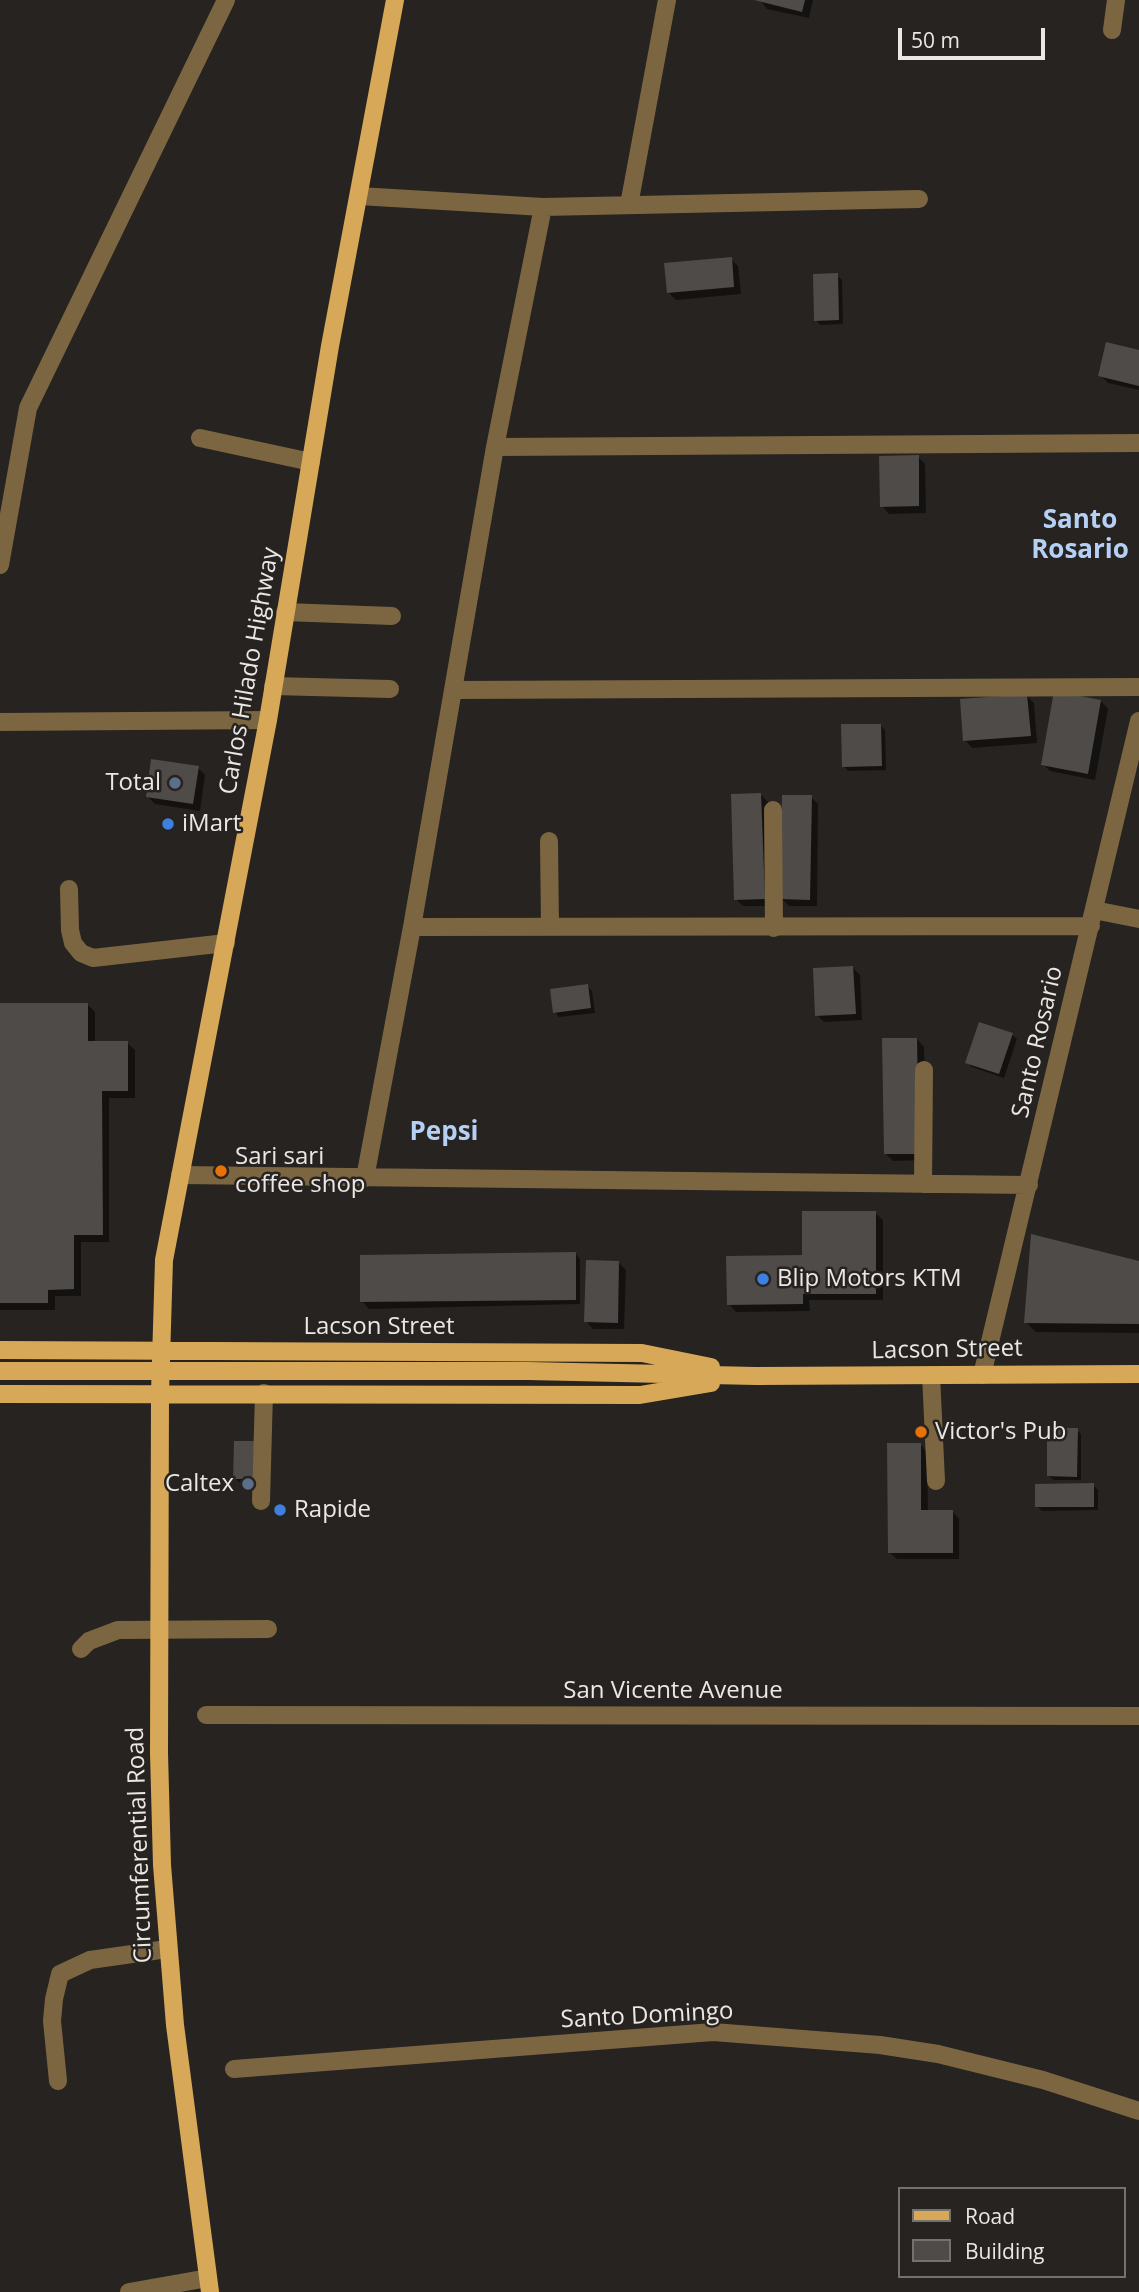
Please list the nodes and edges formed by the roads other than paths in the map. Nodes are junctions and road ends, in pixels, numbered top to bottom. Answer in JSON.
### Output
{"nodes":[{"id":1,"x":226,"y":0,"type":"edge"},
{"id":2,"x":396,"y":0,"type":"edge"},
{"id":3,"x":667,"y":0,"type":"edge"},
{"id":4,"x":1116,"y":0,"type":"edge"},
{"id":5,"x":1112,"y":30,"type":"dead end"},
{"id":6,"x":359,"y":196,"type":"junction"},
{"id":7,"x":919,"y":199,"type":"dead end"},
{"id":8,"x":629,"y":205,"type":"junction"},
{"id":9,"x":543,"y":207,"type":"junction"},
{"id":10,"x":200,"y":438,"type":"dead end"},
{"id":11,"x":1139,"y":443,"type":"edge"},
{"id":12,"x":495,"y":447,"type":"junction"},
{"id":13,"x":311,"y":462,"type":"junction"},
{"id":14,"x":0,"y":565,"type":"edge"},
{"id":15,"x":285,"y":612,"type":"junction"},
{"id":16,"x":392,"y":616,"type":"dead end"},
{"id":17,"x":273,"y":686,"type":"junction"},
{"id":18,"x":1139,"y":687,"type":"edge"},
{"id":19,"x":390,"y":689,"type":"dead end"},
{"id":20,"x":455,"y":690,"type":"junction"},
{"id":21,"x":268,"y":720,"type":"junction"},
{"id":22,"x":1139,"y":721,"type":"edge"},
{"id":23,"x":0,"y":722,"type":"edge"},
{"id":24,"x":773,"y":810,"type":"dead end"},
{"id":25,"x":549,"y":841,"type":"dead end"},
{"id":26,"x":69,"y":889,"type":"dead end"},
{"id":27,"x":1092,"y":918,"type":"junction"},
{"id":28,"x":1139,"y":919,"type":"edge"},
{"id":29,"x":412,"y":927,"type":"junction"},
{"id":30,"x":550,"y":927,"type":"junction"},
{"id":31,"x":774,"y":928,"type":"junction"},
{"id":32,"x":226,"y":943,"type":"junction"},
{"id":33,"x":924,"y":1070,"type":"dead end"},
{"id":34,"x":180,"y":1175,"type":"junction"},
{"id":35,"x":365,"y":1178,"type":"junction"},
{"id":36,"x":923,"y":1184,"type":"junction"},
{"id":37,"x":1029,"y":1185,"type":"junction"},
{"id":38,"x":0,"y":1350,"type":"edge"},
{"id":39,"x":160,"y":1351,"type":"junction"},
{"id":40,"x":0,"y":1371,"type":"edge"},
{"id":41,"x":1139,"y":1374,"type":"edge"},
{"id":42,"x":931,"y":1375,"type":"junction"},
{"id":43,"x":982,"y":1375,"type":"junction"},
{"id":44,"x":756,"y":1376,"type":"junction"},
{"id":45,"x":160,"y":1393,"type":"junction"},
{"id":46,"x":0,"y":1394,"type":"edge"},
{"id":47,"x":264,"y":1394,"type":"junction"},
{"id":48,"x":936,"y":1481,"type":"dead end"},
{"id":49,"x":261,"y":1501,"type":"dead end"},
{"id":50,"x":160,"y":1629,"type":"junction"},
{"id":51,"x":268,"y":1629,"type":"dead end"},
{"id":52,"x":81,"y":1649,"type":"dead end"},
{"id":53,"x":206,"y":1714,"type":"dead end"},
{"id":54,"x":1139,"y":1716,"type":"edge"},
{"id":55,"x":167,"y":1949,"type":"junction"},
{"id":56,"x":234,"y":2070,"type":"dead end"},
{"id":57,"x":58,"y":2081,"type":"dead end"},
{"id":58,"x":1139,"y":2111,"type":"edge"},
{"id":59,"x":209,"y":2285,"type":"edge"},
{"id":60,"x":129,"y":2292,"type":"edge"}],
"edges":[{"from":1,"to":14,"type":"street"},
{"from":2,"to":6,"type":"main road","name":"Carlos Hilado Highway"},
{"from":3,"to":8,"type":"street"},
{"from":4,"to":5,"type":"street"},
{"from":6,"to":9,"type":"street"},
{"from":6,"to":13,"type":"main road","name":"Carlos Hilado Highway"},
{"from":7,"to":8,"type":"street"},
{"from":8,"to":9,"type":"street"},
{"from":9,"to":12,"type":"street"},
{"from":10,"to":13,"type":"street"},
{"from":11,"to":12,"type":"street"},
{"from":12,"to":20,"type":"street"},
{"from":13,"to":15,"type":"main road","name":"Carlos Hilado Highway"},
{"from":15,"to":16,"type":"street"},
{"from":15,"to":17,"type":"main road","name":"Carlos Hilado Highway"},
{"from":17,"to":19,"type":"street"},
{"from":17,"to":21,"type":"main road","name":"Carlos Hilado Highway"},
{"from":18,"to":20,"type":"street"},
{"from":20,"to":29,"type":"street"},
{"from":21,"to":23,"type":"street"},
{"from":21,"to":32,"type":"main road","name":"Carlos Hilado Highway"},
{"from":22,"to":27,"type":"street","name":"Santo Rosario"},
{"from":24,"to":31,"type":"street"},
{"from":25,"to":30,"type":"street"},
{"from":26,"to":32,"type":"street"},
{"from":27,"to":28,"type":"street"},
{"from":27,"to":31,"type":"street"},
{"from":27,"to":37,"type":"street","name":"Santo Rosario"},
{"from":29,"to":30,"type":"street"},
{"from":29,"to":35,"type":"street"},
{"from":30,"to":31,"type":"street"},
{"from":32,"to":34,"type":"main road","name":"Carlos Hilado Highway"},
{"from":33,"to":36,"type":"street"},
{"from":34,"to":35,"type":"street"},
{"from":34,"to":39,"type":"main road","name":"Carlos Hilado Highway"},
{"from":35,"to":36,"type":"street"},
{"from":36,"to":37,"type":"street"},
{"from":37,"to":43,"type":"street","name":"Santo Rosario"},
{"from":38,"to":39,"type":"main road","name":"Lacson Street"},
{"from":39,"to":44,"type":"main road","name":"Lacson Street"},
{"from":39,"to":45,"type":"main road","name":"Carlos Hilado Highway"},
{"from":40,"to":44,"type":"main road","name":"Lacson Street"},
{"from":41,"to":43,"type":"main road","name":"Lacson Street"},
{"from":42,"to":43,"type":"main road","name":"Lacson Street"},
{"from":42,"to":44,"type":"main road","name":"Lacson Street"},
{"from":42,"to":48,"type":"street"},
{"from":44,"to":47,"type":"main road","name":"Lacson Street"},
{"from":45,"to":46,"type":"main road","name":"Lacson Street"},
{"from":45,"to":47,"type":"main road","name":"Lacson Street"},
{"from":45,"to":50,"type":"main road","name":"Circumferential Road"},
{"from":47,"to":49,"type":"street"},
{"from":50,"to":51,"type":"street"},
{"from":50,"to":52,"type":"street"},
{"from":50,"to":55,"type":"main road","name":"Circumferential Road"},
{"from":53,"to":54,"type":"street","name":"San Vicente Avenue"},
{"from":55,"to":57,"type":"street"},
{"from":55,"to":59,"type":"main road","name":"Circumferential Road"},
{"from":56,"to":58,"type":"street","name":"Santo Domingo"},
{"from":59,"to":60,"type":"street"}]}
